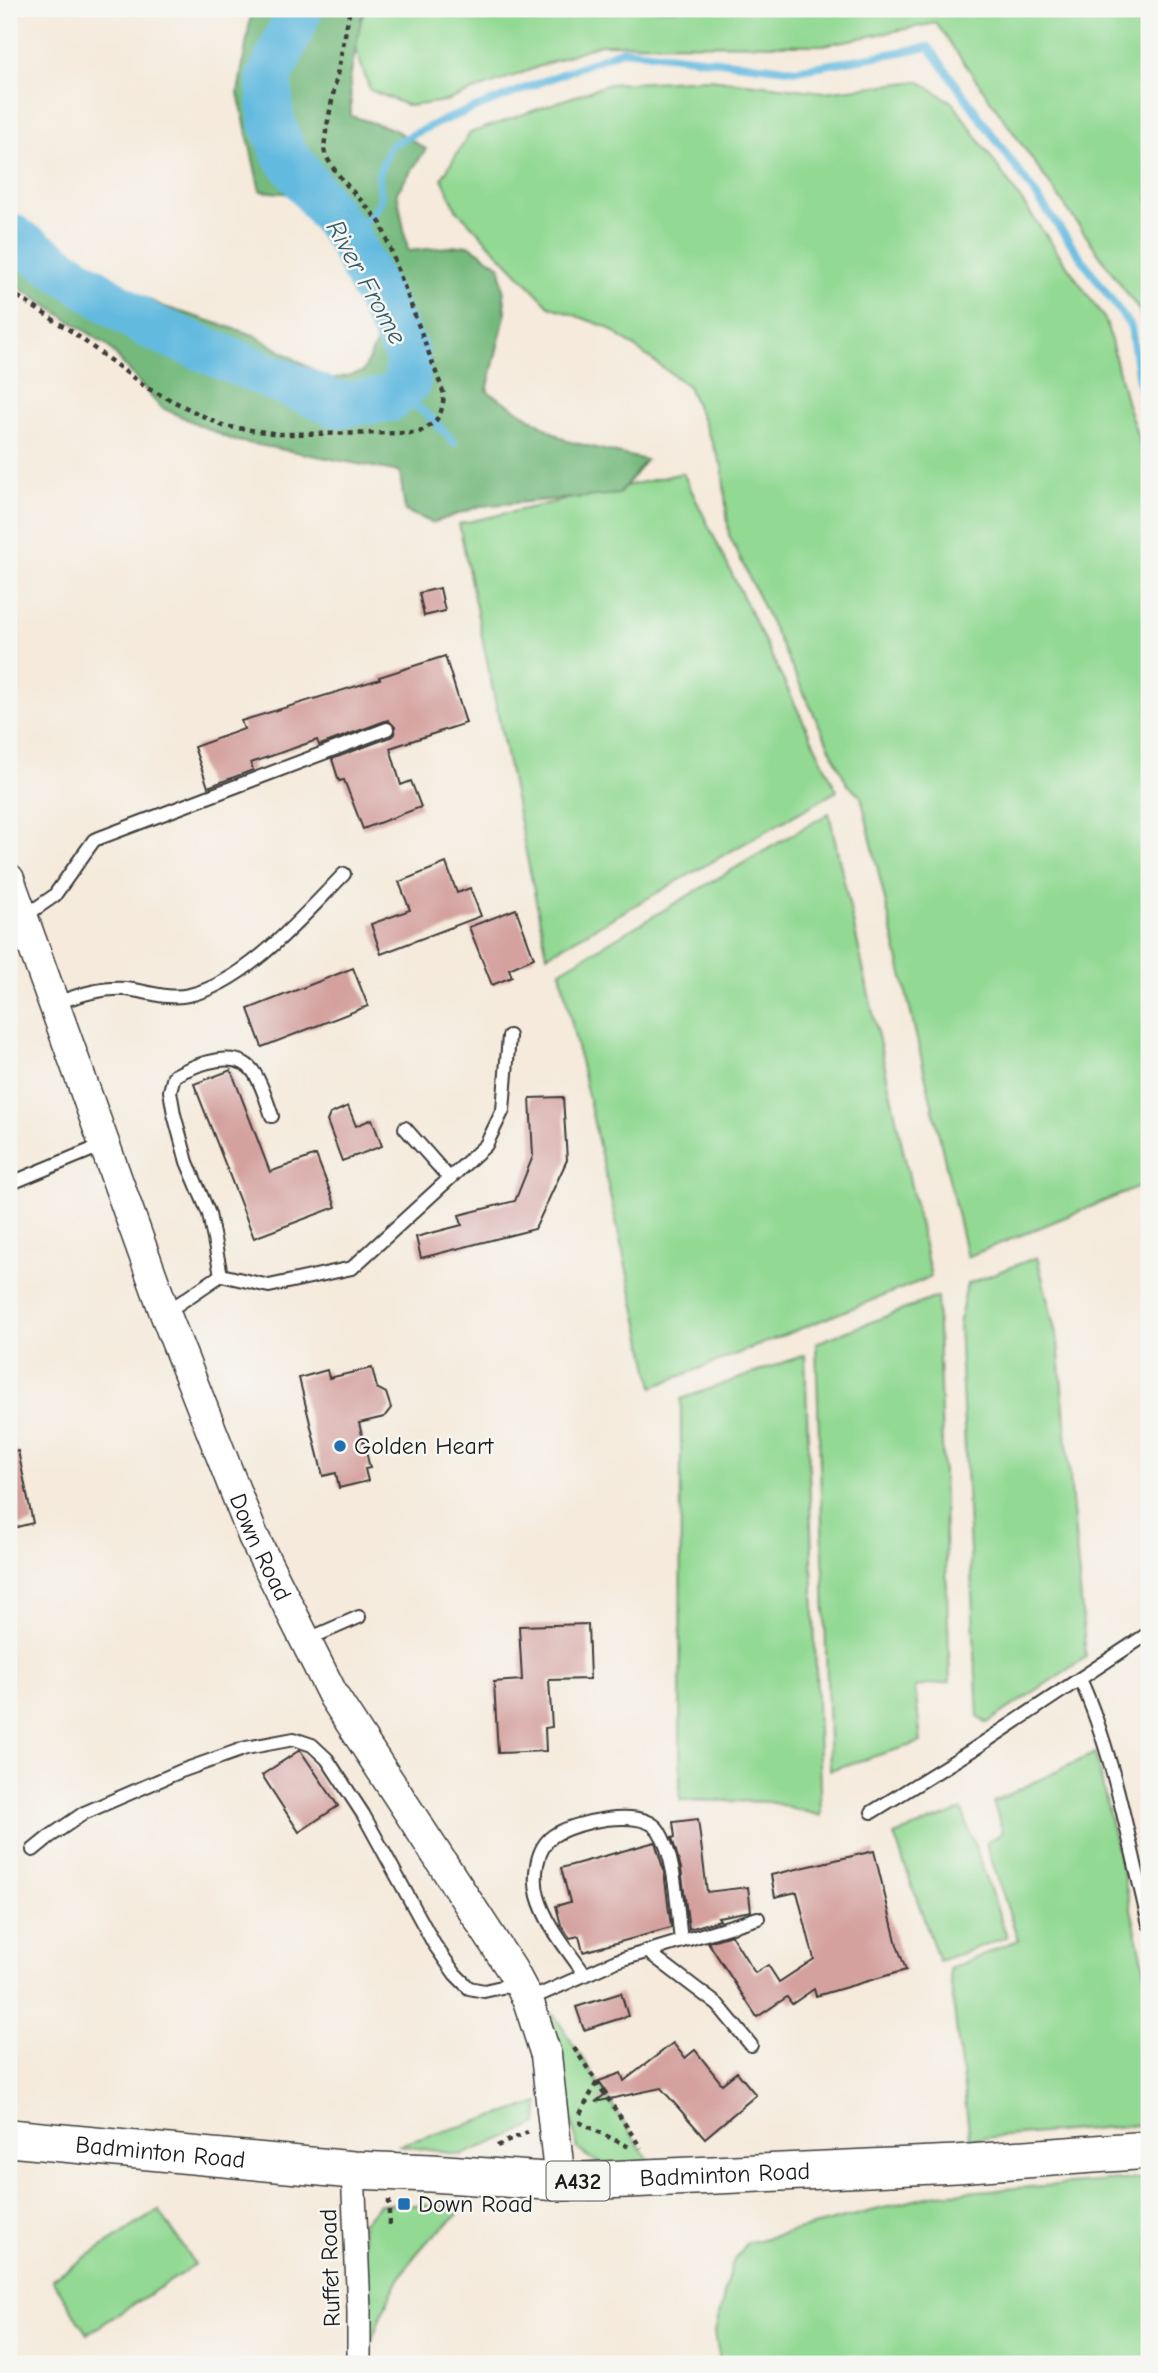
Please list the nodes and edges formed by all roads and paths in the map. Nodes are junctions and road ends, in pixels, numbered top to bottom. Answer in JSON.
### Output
{"nodes":[{"id":1,"x":350,"y":9,"type":"edge"},
{"id":2,"x":9,"y":291,"type":"edge"},
{"id":3,"x":387,"y":729,"type":"dead end"},
{"id":4,"x":344,"y":874,"type":"dead end"},
{"id":5,"x":9,"y":879,"type":"edge"},
{"id":6,"x":22,"y":919,"type":"junction"},
{"id":7,"x":52,"y":1004,"type":"junction"},
{"id":8,"x":509,"y":1036,"type":"dead end"},
{"id":9,"x":272,"y":1116,"type":"dead end"},
{"id":10,"x":405,"y":1128,"type":"dead end"},
{"id":11,"x":103,"y":1145,"type":"junction"},
{"id":12,"x":449,"y":1178,"type":"junction"},
{"id":13,"x":9,"y":1184,"type":"edge"},
{"id":14,"x":221,"y":1275,"type":"junction"},
{"id":15,"x":164,"y":1313,"type":"junction"},
{"id":16,"x":359,"y":1617,"type":"dead end"},
{"id":17,"x":1149,"y":1633,"type":"edge"},
{"id":18,"x":305,"y":1640,"type":"junction"},
{"id":19,"x":1080,"y":1679,"type":"junction"},
{"id":20,"x":872,"y":1812,"type":"dead end"},
{"id":21,"x":33,"y":1850,"type":"dead end"},
{"id":22,"x":758,"y":1918,"type":"dead end"},
{"id":23,"x":1149,"y":1924,"type":"edge"},
{"id":24,"x":681,"y":1941,"type":"junction"},
{"id":25,"x":647,"y":1951,"type":"junction"},
{"id":26,"x":584,"y":1975,"type":"junction"},
{"id":27,"x":524,"y":1992,"type":"junction"},
{"id":28,"x":567,"y":2038,"type":"dead end"},
{"id":29,"x":751,"y":2045,"type":"dead end"},
{"id":30,"x":597,"y":2082,"type":"junction"},
{"id":31,"x":576,"y":2121,"type":"dead end"},
{"id":32,"x":9,"y":2138,"type":"edge"},
{"id":33,"x":1149,"y":2150,"type":"edge"},
{"id":34,"x":645,"y":2155,"type":"dead end"},
{"id":35,"x":353,"y":2170,"type":"junction"},
{"id":36,"x":560,"y":2182,"type":"junction"},
{"id":37,"x":389,"y":2198,"type":"dead end"},
{"id":38,"x":388,"y":2225,"type":"dead end"},
{"id":39,"x":359,"y":2364,"type":"edge"}],
"edges":[{"from":1,"to":2,"type":"path"},
{"from":3,"to":6,"type":"lane"},
{"from":4,"to":7,"type":"lane"},
{"from":5,"to":6,"type":"street","name":"Down Road"},
{"from":6,"to":7,"type":"street","name":"Down Road"},
{"from":7,"to":11,"type":"street","name":"Down Road"},
{"from":8,"to":12,"type":"lane"},
{"from":9,"to":14,"type":"lane"},
{"from":10,"to":12,"type":"lane"},
{"from":11,"to":13,"type":"lane"},
{"from":11,"to":15,"type":"street","name":"Down Road"},
{"from":12,"to":14,"type":"lane"},
{"from":14,"to":15,"type":"lane"},
{"from":15,"to":18,"type":"street","name":"Down Road"},
{"from":16,"to":18,"type":"lane"},
{"from":17,"to":19,"type":"lane"},
{"from":18,"to":27,"type":"street","name":"Down Road"},
{"from":19,"to":20,"type":"lane"},
{"from":19,"to":23,"type":"lane"},
{"from":21,"to":27,"type":"lane"},
{"from":22,"to":24,"type":"lane"},
{"from":24,"to":25,"type":"lane"},
{"from":24,"to":26,"type":"lane"},
{"from":25,"to":26,"type":"lane"},
{"from":25,"to":29,"type":"lane"},
{"from":26,"to":27,"type":"lane"},
{"from":27,"to":36,"type":"street","name":"Down Road"},
{"from":28,"to":30,"type":"path"},
{"from":30,"to":31,"type":"path"},
{"from":30,"to":34,"type":"path"},
{"from":32,"to":35,"type":"main road","name":"Badminton Road","number":"A432"},
{"from":33,"to":36,"type":"main road","name":"Badminton Road","number":"A432"},
{"from":35,"to":36,"type":"main road","name":"Badminton Road","number":"A432"},
{"from":35,"to":39,"type":"street","name":"Ruffet Road"},
{"from":37,"to":38,"type":"path"}]}
